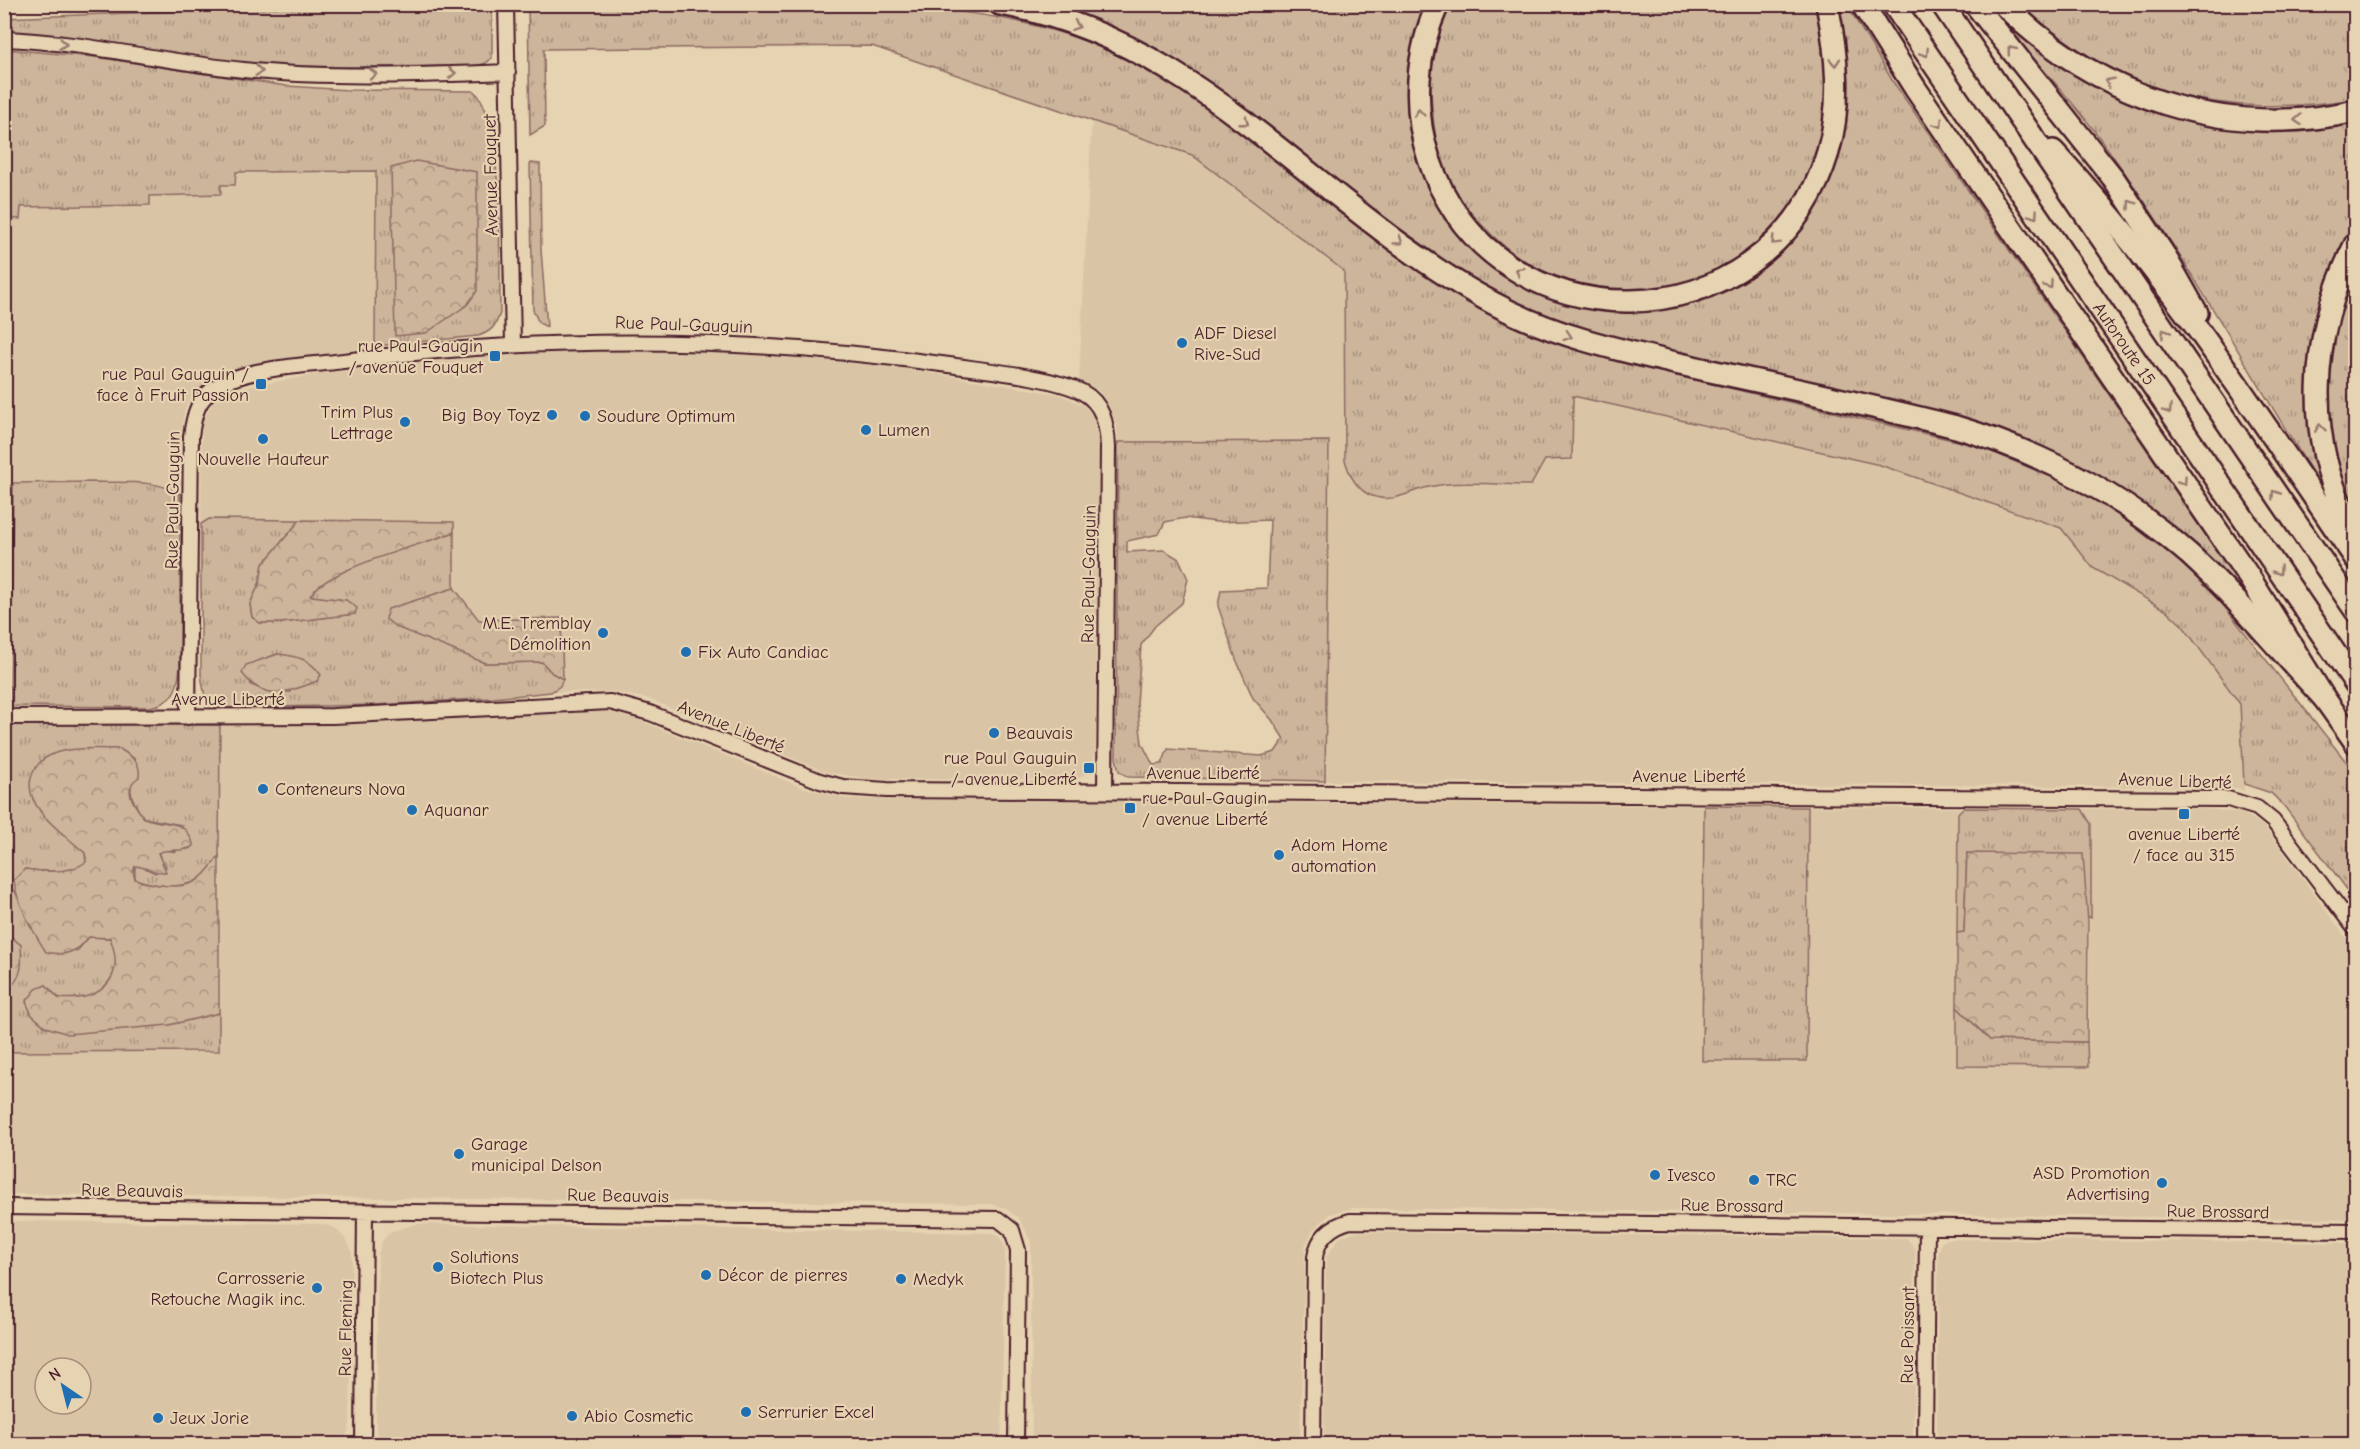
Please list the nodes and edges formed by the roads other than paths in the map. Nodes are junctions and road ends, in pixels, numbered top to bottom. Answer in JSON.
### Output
{"nodes":[{"id":1,"x":1000,"y":4,"type":"edge"},
{"id":2,"x":1438,"y":4,"type":"edge"},
{"id":3,"x":1827,"y":4,"type":"edge"},
{"id":4,"x":1862,"y":4,"type":"edge"},
{"id":5,"x":1893,"y":4,"type":"edge"},
{"id":6,"x":1942,"y":4,"type":"edge"},
{"id":7,"x":1975,"y":4,"type":"edge"},
{"id":8,"x":2003,"y":4,"type":"edge"},
{"id":9,"x":506,"y":11,"type":"edge"},
{"id":10,"x":4,"y":39,"type":"edge"},
{"id":11,"x":508,"y":72,"type":"junction"},
{"id":12,"x":2006,"y":100,"type":"junction"},
{"id":13,"x":2355,"y":111,"type":"edge"},
{"id":14,"x":2355,"y":243,"type":"edge"},
{"id":15,"x":513,"y":344,"type":"junction"},
{"id":16,"x":2243,"y":395,"type":"junction"},
{"id":17,"x":2355,"y":534,"type":"edge"},
{"id":18,"x":2355,"y":559,"type":"edge"},
{"id":19,"x":2355,"y":611,"type":"edge"},
{"id":20,"x":2355,"y":684,"type":"edge"},
{"id":21,"x":2324,"y":698,"type":"junction"},
{"id":22,"x":4,"y":717,"type":"edge"},
{"id":23,"x":188,"y":717,"type":"junction"},
{"id":24,"x":2355,"y":743,"type":"edge"},
{"id":25,"x":1105,"y":790,"type":"junction"},
{"id":26,"x":2355,"y":930,"type":"edge"},
{"id":27,"x":4,"y":1207,"type":"edge"},
{"id":28,"x":365,"y":1211,"type":"junction"},
{"id":29,"x":1927,"y":1226,"type":"junction"},
{"id":30,"x":2355,"y":1231,"type":"edge"},
{"id":31,"x":363,"y":1444,"type":"edge"},
{"id":32,"x":1016,"y":1444,"type":"edge"},
{"id":33,"x":1313,"y":1444,"type":"edge"},
{"id":34,"x":1925,"y":1444,"type":"edge"}],
"edges":[{"from":1,"to":21,"type":"highway","one_way":true},
{"from":3,"to":2,"type":"highway","one_way":true},
{"from":4,"to":21,"type":"highway","one_way":true},
{"from":5,"to":20,"type":"highway","name":"Autoroute 15","one_way":true},
{"from":6,"to":12,"type":"highway"},
{"from":16,"to":7,"type":"highway","one_way":true},
{"from":13,"to":8,"type":"highway","one_way":true},
{"from":9,"to":11,"type":"street","name":"Avenue Fouquet"},
{"from":10,"to":11,"type":"street","one_way":true},
{"from":11,"to":15,"type":"street","name":"Avenue Fouquet"},
{"from":12,"to":16,"type":"highway"},
{"from":19,"to":12,"type":"highway","one_way":true},
{"from":17,"to":14,"type":"highway","one_way":true},
{"from":15,"to":23,"type":"street","name":"Rue Paul-Gauguin"},
{"from":15,"to":25,"type":"street","name":"Rue Paul-Gauguin"},
{"from":16,"to":18,"type":"highway"},
{"from":21,"to":24,"type":"highway"},
{"from":22,"to":23,"type":"street","name":"Avenue Liberté"},
{"from":23,"to":25,"type":"street","name":"Avenue Liberté"},
{"from":25,"to":26,"type":"street","name":"Avenue Liberté"},
{"from":27,"to":28,"type":"street","name":"Rue Beauvais"},
{"from":28,"to":31,"type":"street","name":"Rue Fleming"},
{"from":28,"to":32,"type":"street","name":"Rue Beauvais"},
{"from":29,"to":30,"type":"street","name":"Rue Brossard"},
{"from":29,"to":33,"type":"street","name":"Rue Brossard"},
{"from":29,"to":34,"type":"street","name":"Rue Poissant"}]}
